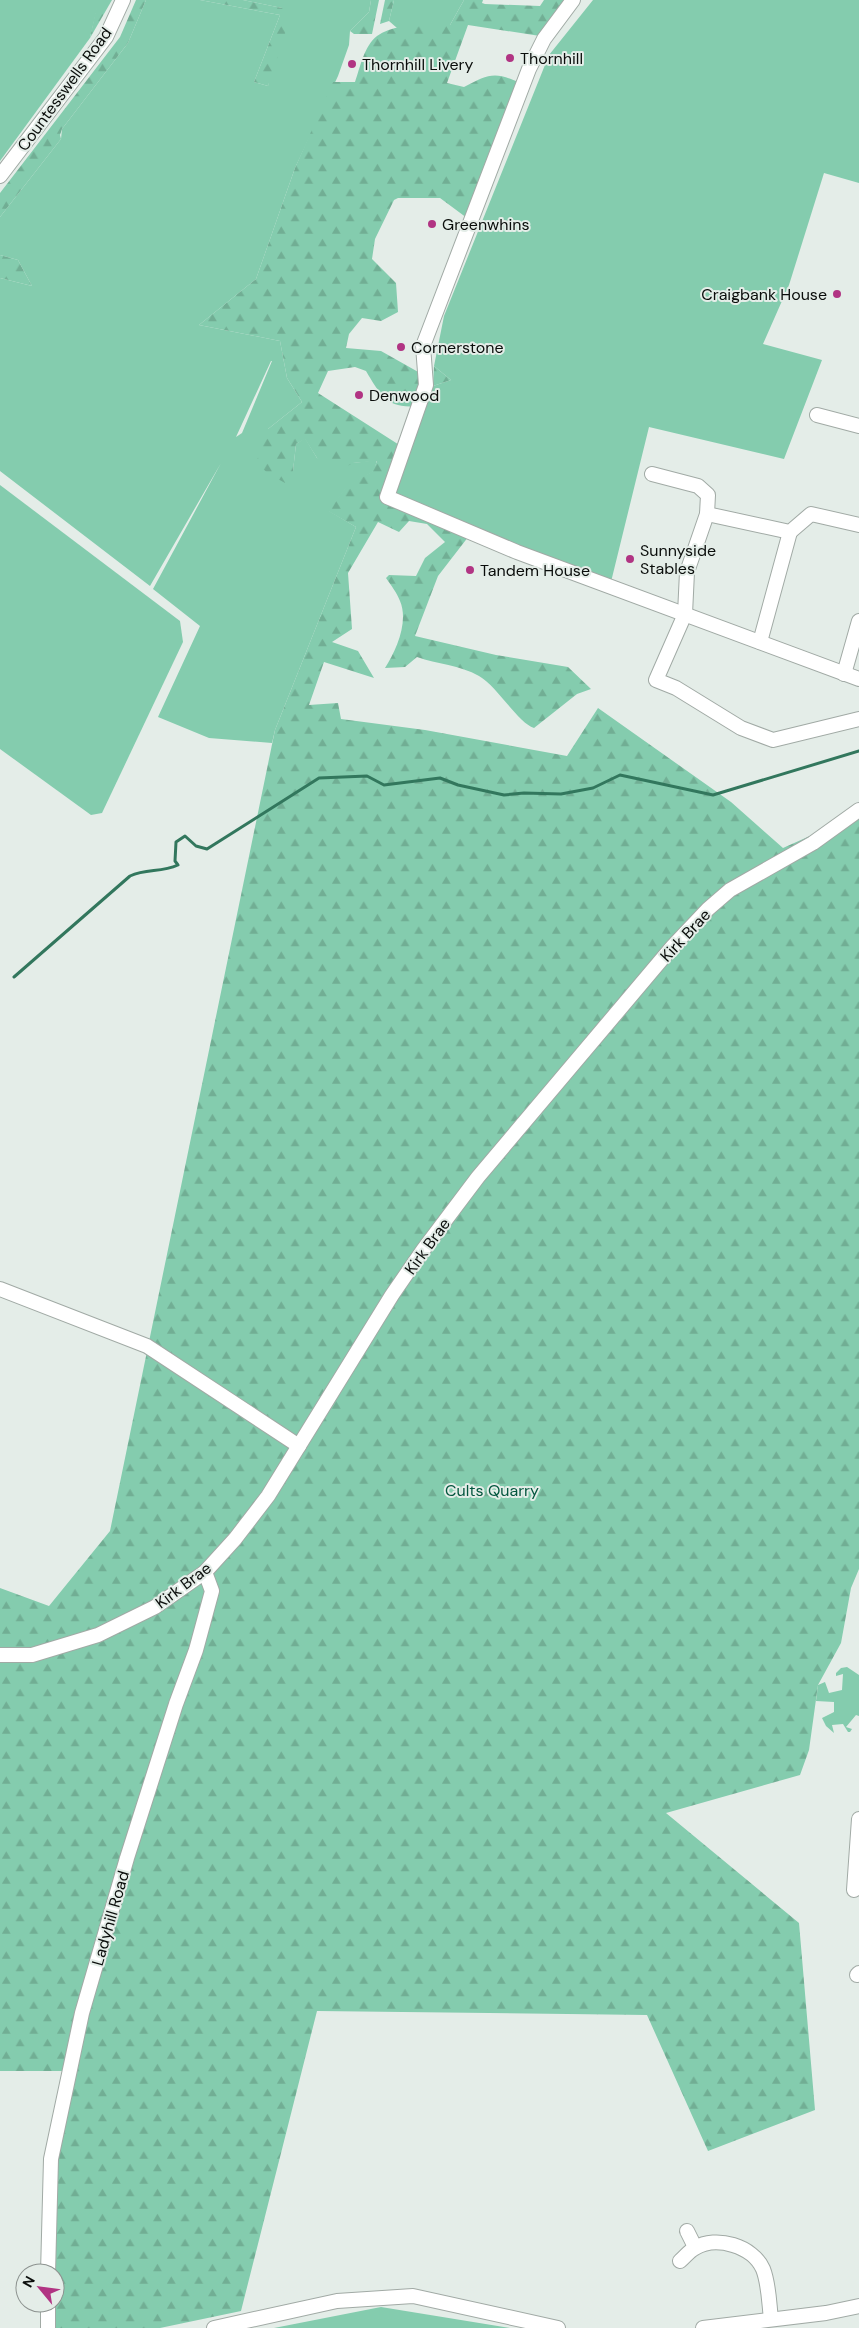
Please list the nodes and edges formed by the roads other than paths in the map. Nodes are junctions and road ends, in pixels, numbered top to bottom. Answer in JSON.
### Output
{"nodes":[{"id":1,"x":124,"y":0,"type":"edge"},
{"id":2,"x":574,"y":0,"type":"edge"},
{"id":3,"x":0,"y":176,"type":"edge"},
{"id":4,"x":817,"y":415,"type":"dead end"},
{"id":5,"x":859,"y":426,"type":"edge"},
{"id":6,"x":652,"y":474,"type":"dead end"},
{"id":7,"x":707,"y":514,"type":"junction"},
{"id":8,"x":859,"y":525,"type":"edge"},
{"id":9,"x":790,"y":532,"type":"junction"},
{"id":10,"x":685,"y":614,"type":"junction"},
{"id":11,"x":859,"y":621,"type":"edge"},
{"id":12,"x":760,"y":642,"type":"junction"},
{"id":13,"x":844,"y":674,"type":"junction"},
{"id":14,"x":859,"y":680,"type":"edge"},
{"id":15,"x":859,"y":719,"type":"edge"},
{"id":16,"x":859,"y":810,"type":"edge"},
{"id":17,"x":0,"y":1289,"type":"edge"},
{"id":18,"x":300,"y":1446,"type":"junction"},
{"id":19,"x":205,"y":1572,"type":"junction"},
{"id":20,"x":0,"y":1656,"type":"edge"},
{"id":21,"x":859,"y":1820,"type":"edge"},
{"id":22,"x":857,"y":1870,"type":"edge"},
{"id":23,"x":854,"y":1890,"type":"dead end"},
{"id":24,"x":687,"y":2231,"type":"dead end"},
{"id":25,"x":695,"y":2247,"type":"junction"},
{"id":26,"x":680,"y":2261,"type":"dead end"},
{"id":27,"x":48,"y":2263,"type":"edge"},
{"id":28,"x":859,"y":2306,"type":"edge"},
{"id":29,"x":48,"y":2313,"type":"edge"},
{"id":30,"x":771,"y":2319,"type":"junction"},
{"id":31,"x":48,"y":2328,"type":"edge"},
{"id":32,"x":214,"y":2328,"type":"edge"},
{"id":33,"x":558,"y":2328,"type":"edge"},
{"id":34,"x":703,"y":2328,"type":"edge"}],
"edges":[{"from":1,"to":3,"type":"street","name":"Countesswells Road"},
{"from":2,"to":10,"type":"street"},
{"from":4,"to":5,"type":"street"},
{"from":6,"to":7,"type":"street"},
{"from":7,"to":9,"type":"street"},
{"from":7,"to":10,"type":"street"},
{"from":8,"to":9,"type":"street"},
{"from":9,"to":12,"type":"street"},
{"from":10,"to":12,"type":"street"},
{"from":10,"to":15,"type":"street"},
{"from":11,"to":13,"type":"street"},
{"from":12,"to":13,"type":"street"},
{"from":13,"to":14,"type":"street"},
{"from":16,"to":18,"type":"street","name":"Kirk Brae"},
{"from":17,"to":18,"type":"street"},
{"from":18,"to":19,"type":"street","name":"Kirk Brae"},
{"from":19,"to":20,"type":"street","name":"Kirk Brae"},
{"from":19,"to":27,"type":"street","name":"Ladyhill Road"},
{"from":21,"to":22,"type":"street"},
{"from":22,"to":23,"type":"street"},
{"from":24,"to":25,"type":"street"},
{"from":25,"to":26,"type":"street"},
{"from":25,"to":30,"type":"street"},
{"from":28,"to":30,"type":"street"},
{"from":29,"to":31,"type":"street"},
{"from":30,"to":34,"type":"street"},
{"from":32,"to":33,"type":"street"}]}
